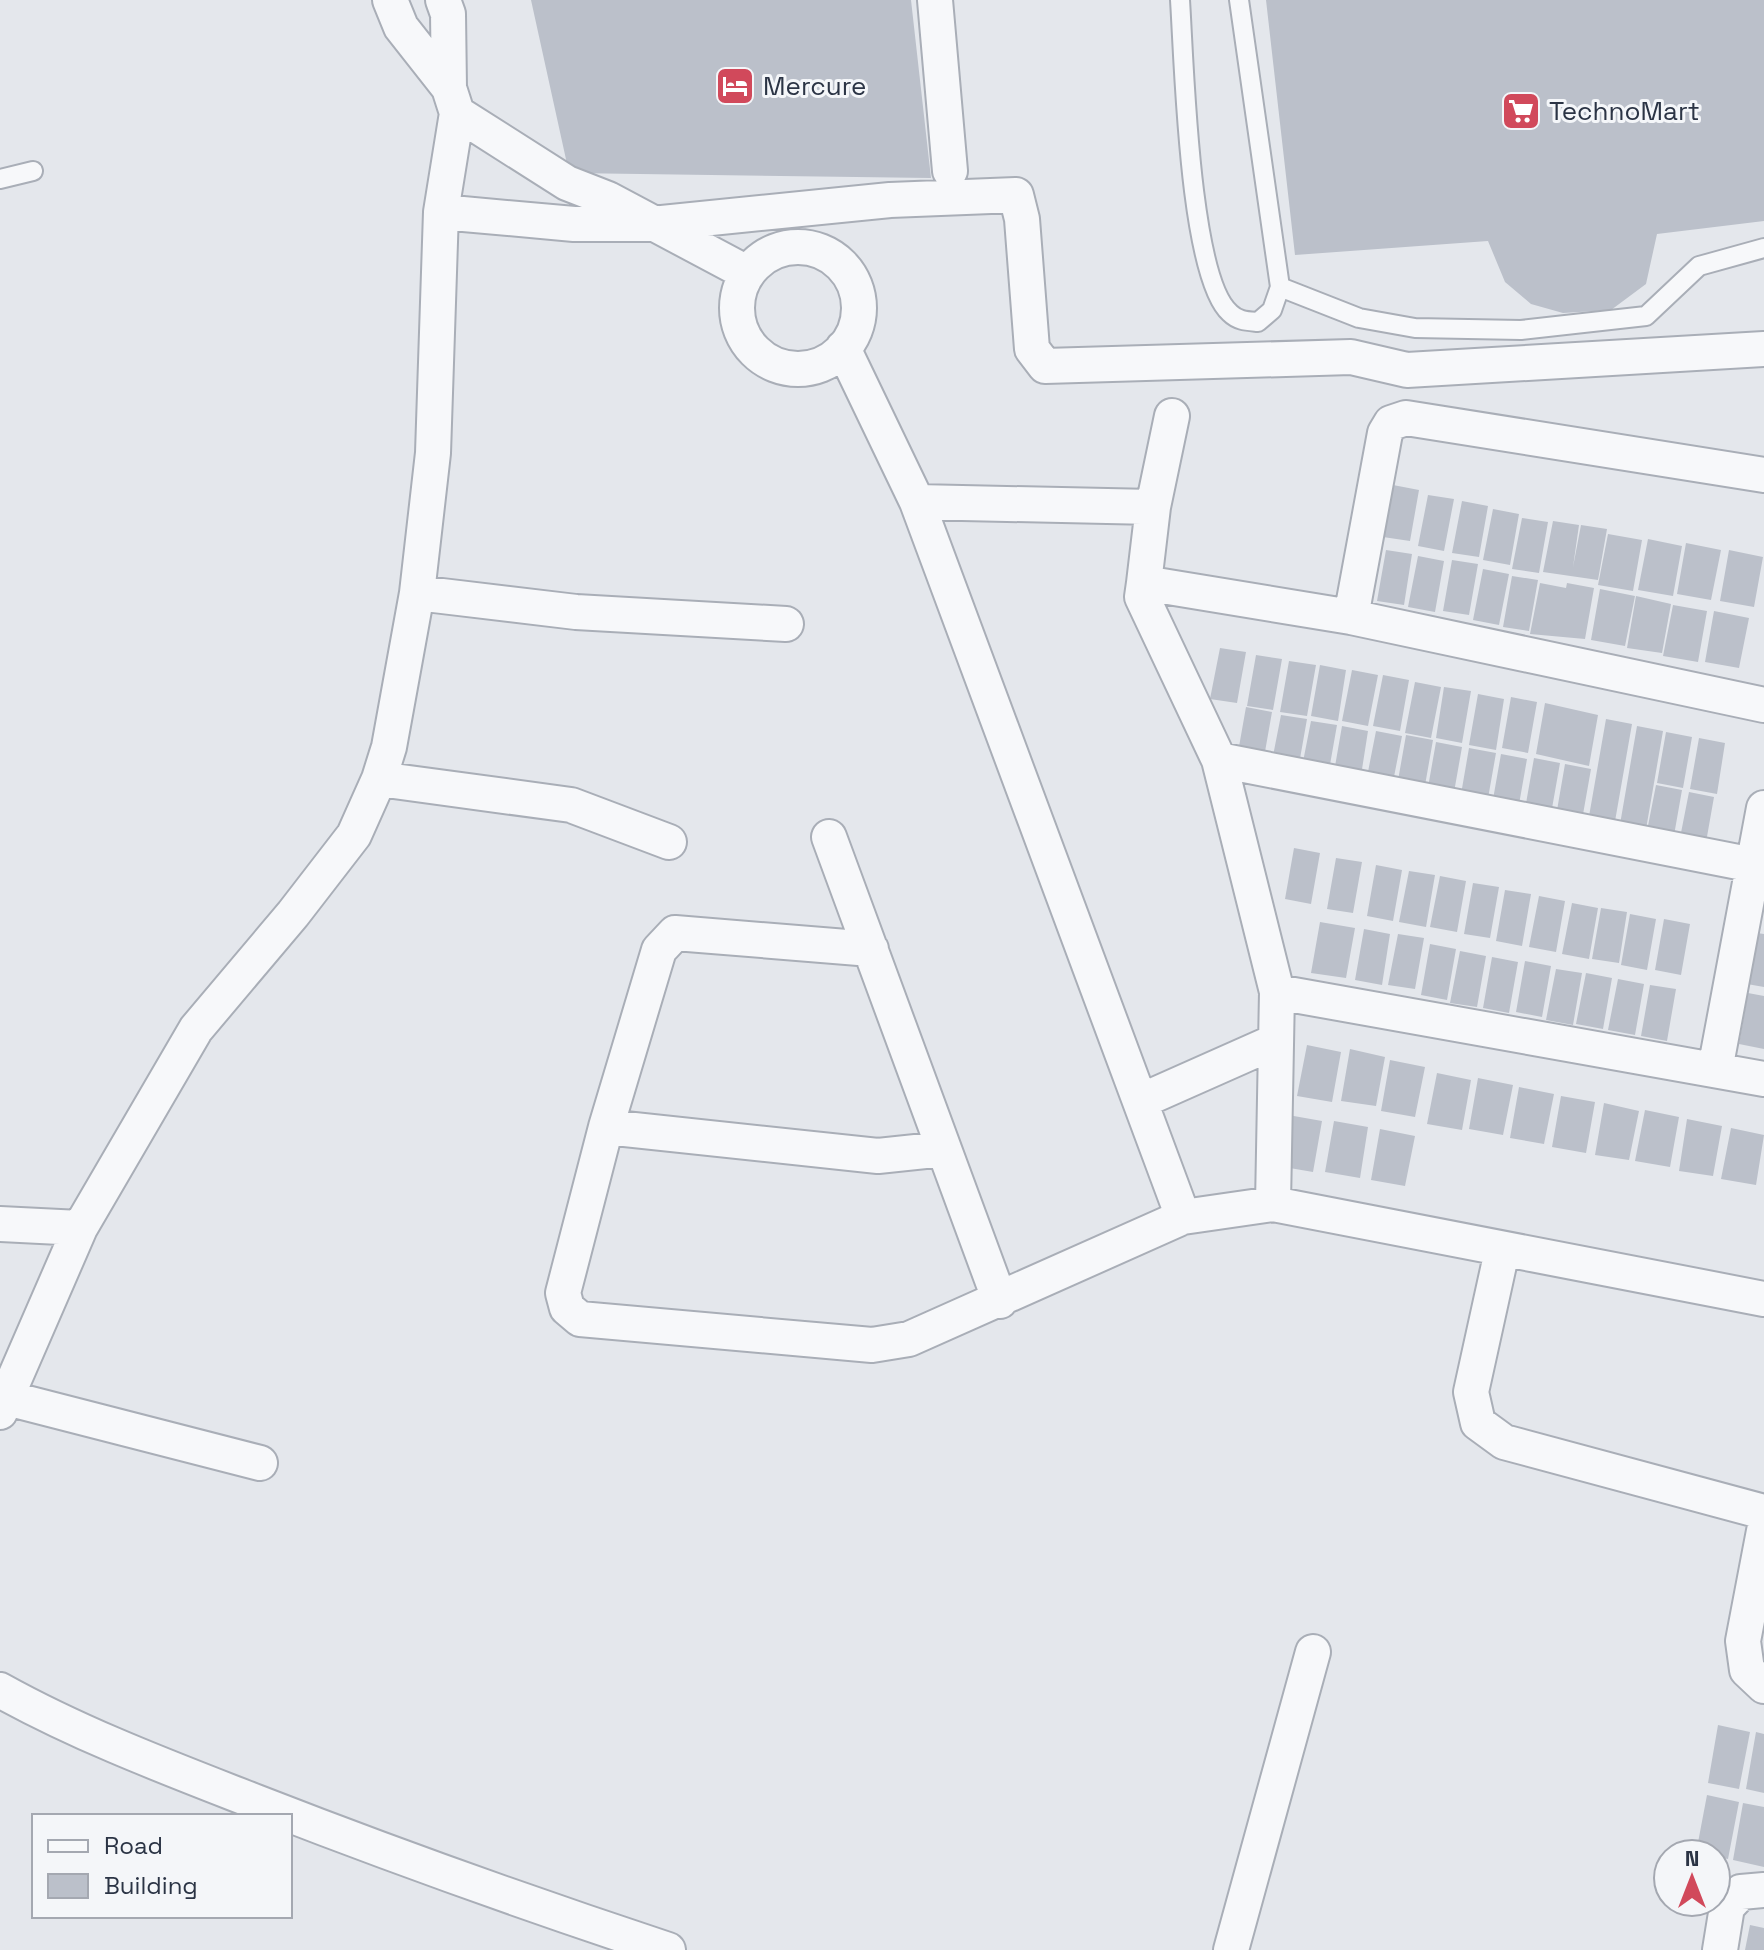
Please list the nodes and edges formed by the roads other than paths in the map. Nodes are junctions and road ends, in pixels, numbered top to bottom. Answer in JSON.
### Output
{"nodes":[{"id":1,"x":390,"y":0,"type":"edge"},
{"id":2,"x":443,"y":0,"type":"edge"},
{"id":3,"x":935,"y":0,"type":"edge"},
{"id":4,"x":1180,"y":0,"type":"edge"},
{"id":5,"x":1239,"y":0,"type":"edge"},
{"id":6,"x":453,"y":100,"type":"junction"},
{"id":7,"x":33,"y":171,"type":"dead end"},
{"id":8,"x":950,"y":171,"type":"dead end"},
{"id":9,"x":0,"y":179,"type":"edge"},
{"id":10,"x":441,"y":212,"type":"junction"},
{"id":11,"x":652,"y":224,"type":"junction"},
{"id":12,"x":1764,"y":248,"type":"edge"},
{"id":13,"x":747,"y":273,"type":"junction"},
{"id":14,"x":1280,"y":287,"type":"junction"},
{"id":15,"x":843,"y":348,"type":"junction"},
{"id":16,"x":1764,"y":349,"type":"edge"},
{"id":17,"x":1172,"y":416,"type":"dead end"},
{"id":18,"x":1764,"y":475,"type":"edge"},
{"id":19,"x":917,"y":502,"type":"junction"},
{"id":20,"x":1153,"y":507,"type":"junction"},
{"id":21,"x":1144,"y":583,"type":"junction"},
{"id":22,"x":417,"y":593,"type":"junction"},
{"id":23,"x":1351,"y":617,"type":"junction"},
{"id":24,"x":786,"y":624,"type":"dead end"},
{"id":25,"x":1764,"y":705,"type":"edge"},
{"id":26,"x":1219,"y":760,"type":"junction"},
{"id":27,"x":379,"y":779,"type":"junction"},
{"id":28,"x":1764,"y":808,"type":"edge"},
{"id":29,"x":829,"y":837,"type":"dead end"},
{"id":30,"x":669,"y":842,"type":"dead end"},
{"id":31,"x":1760,"y":866,"type":"edge"},
{"id":32,"x":871,"y":949,"type":"junction"},
{"id":33,"x":1277,"y":992,"type":"junction"},
{"id":34,"x":1276,"y":1041,"type":"junction"},
{"id":35,"x":1715,"y":1070,"type":"junction"},
{"id":36,"x":1764,"y":1079,"type":"edge"},
{"id":37,"x":1141,"y":1101,"type":"junction"},
{"id":38,"x":606,"y":1127,"type":"junction"},
{"id":39,"x":944,"y":1149,"type":"junction"},
{"id":40,"x":1273,"y":1204,"type":"junction"},
{"id":41,"x":1183,"y":1217,"type":"junction"},
{"id":42,"x":0,"y":1224,"type":"edge"},
{"id":43,"x":80,"y":1228,"type":"junction"},
{"id":44,"x":1502,"y":1251,"type":"junction"},
{"id":45,"x":1764,"y":1299,"type":"edge"},
{"id":46,"x":1000,"y":1301,"type":"junction"},
{"id":47,"x":4,"y":1405,"type":"edge"},
{"id":48,"x":260,"y":1463,"type":"dead end"},
{"id":49,"x":1764,"y":1512,"type":"edge"},
{"id":50,"x":1764,"y":1531,"type":"edge"},
{"id":51,"x":1313,"y":1652,"type":"dead end"},
{"id":52,"x":1764,"y":1686,"type":"edge"},
{"id":53,"x":0,"y":1690,"type":"edge"},
{"id":54,"x":288,"y":1814,"type":"edge"},
{"id":55,"x":292,"y":1815,"type":"edge"},
{"id":56,"x":1764,"y":1890,"type":"edge"},
{"id":57,"x":668,"y":1950,"type":"edge"},
{"id":58,"x":1231,"y":1950,"type":"edge"},
{"id":59,"x":1720,"y":1950,"type":"edge"}],
"edges":[{"from":1,"to":6,"type":"street"},
{"from":2,"to":6,"type":"street"},
{"from":3,"to":8,"type":"street"},
{"from":4,"to":14,"type":"lane"},
{"from":5,"to":14,"type":"lane"},
{"from":6,"to":10,"type":"street"},
{"from":6,"to":11,"type":"street"},
{"from":7,"to":9,"type":"lane"},
{"from":10,"to":11,"type":"street"},
{"from":10,"to":22,"type":"street"},
{"from":11,"to":13,"type":"street"},
{"from":11,"to":16,"type":"street"},
{"from":12,"to":14,"type":"lane"},
{"from":13,"to":15,"type":"street"},
{"from":13,"to":15,"type":"street"},
{"from":15,"to":19,"type":"street"},
{"from":17,"to":20,"type":"street"},
{"from":18,"to":23,"type":"street"},
{"from":19,"to":20,"type":"street"},
{"from":19,"to":37,"type":"street"},
{"from":20,"to":21,"type":"street"},
{"from":21,"to":23,"type":"street"},
{"from":21,"to":26,"type":"street"},
{"from":22,"to":24,"type":"street"},
{"from":22,"to":27,"type":"street"},
{"from":23,"to":25,"type":"street"},
{"from":26,"to":31,"type":"street"},
{"from":26,"to":33,"type":"street"},
{"from":27,"to":30,"type":"street"},
{"from":27,"to":43,"type":"street"},
{"from":28,"to":31,"type":"street"},
{"from":29,"to":32,"type":"street"},
{"from":31,"to":35,"type":"street"},
{"from":32,"to":38,"type":"street"},
{"from":32,"to":39,"type":"street"},
{"from":33,"to":34,"type":"street"},
{"from":33,"to":35,"type":"street"},
{"from":34,"to":37,"type":"street"},
{"from":34,"to":40,"type":"street"},
{"from":35,"to":36,"type":"street"},
{"from":37,"to":41,"type":"street"},
{"from":38,"to":39,"type":"street"},
{"from":38,"to":46,"type":"street"},
{"from":39,"to":46,"type":"street"},
{"from":40,"to":41,"type":"street"},
{"from":40,"to":44,"type":"street"},
{"from":41,"to":46,"type":"street"},
{"from":42,"to":43,"type":"street"},
{"from":43,"to":47,"type":"street"},
{"from":44,"to":45,"type":"street"},
{"from":44,"to":49,"type":"street"},
{"from":47,"to":48,"type":"street"},
{"from":50,"to":52,"type":"street"},
{"from":51,"to":58,"type":"street"},
{"from":53,"to":54,"type":"street"},
{"from":55,"to":57,"type":"street"},
{"from":56,"to":59,"type":"street"}]}
